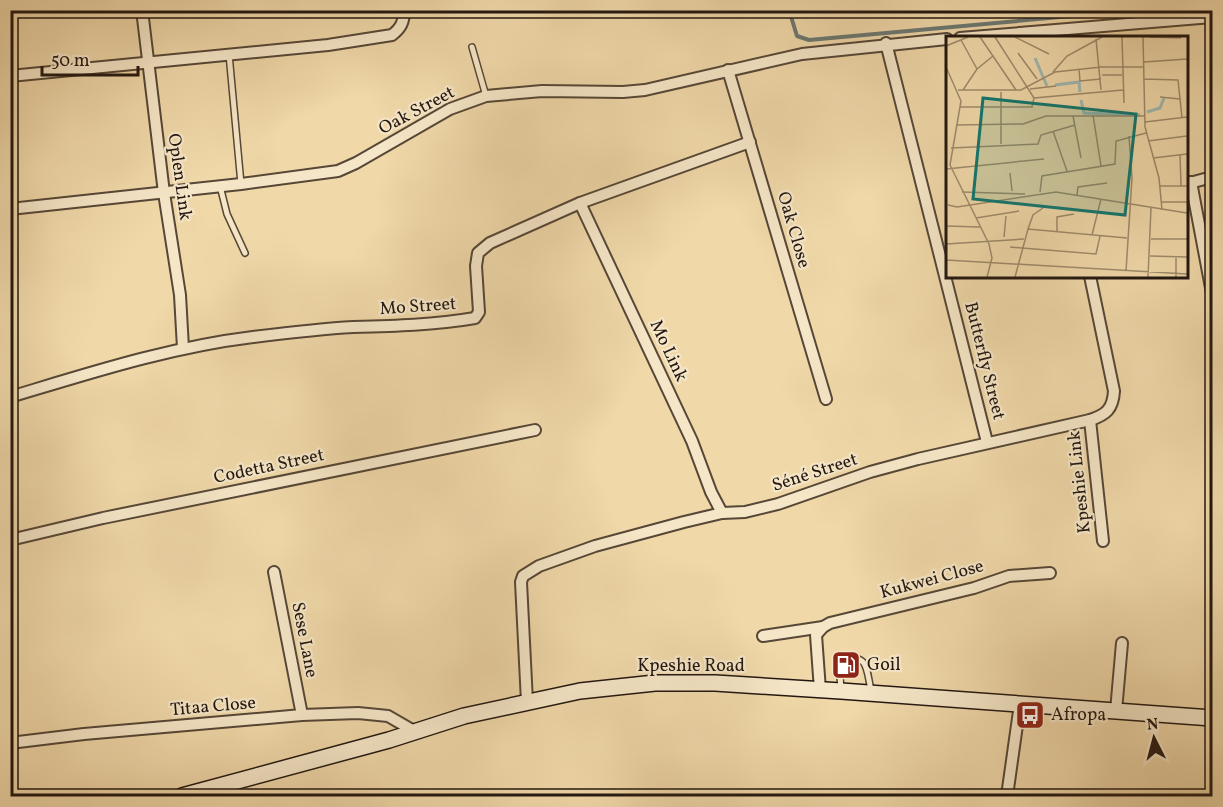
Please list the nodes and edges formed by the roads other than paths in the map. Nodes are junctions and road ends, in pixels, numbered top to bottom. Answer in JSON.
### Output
{"nodes":[{"id":1,"x":142,"y":10,"type":"edge"},
{"id":2,"x":404,"y":10,"type":"edge"},
{"id":3,"x":1212,"y":17,"type":"edge"},
{"id":4,"x":1075,"y":33,"type":"edge"},
{"id":5,"x":1006,"y":36,"type":"edge"},
{"id":6,"x":946,"y":39,"type":"edge"},
{"id":7,"x":886,"y":44,"type":"junction"},
{"id":8,"x":472,"y":47,"type":"dead end"},
{"id":9,"x":229,"y":53,"type":"junction"},
{"id":10,"x":147,"y":62,"type":"junction"},
{"id":11,"x":728,"y":70,"type":"junction"},
{"id":12,"x":10,"y":76,"type":"edge"},
{"id":13,"x":486,"y":96,"type":"junction"},
{"id":14,"x":750,"y":142,"type":"junction"},
{"id":15,"x":1212,"y":177,"type":"edge"},
{"id":16,"x":241,"y":184,"type":"junction"},
{"id":17,"x":1188,"y":184,"type":"edge"},
{"id":18,"x":220,"y":186,"type":"junction"},
{"id":19,"x":164,"y":193,"type":"junction"},
{"id":20,"x":580,"y":203,"type":"junction"},
{"id":21,"x":10,"y":209,"type":"edge"},
{"id":22,"x":245,"y":253,"type":"dead end"},
{"id":23,"x":1090,"y":278,"type":"edge"},
{"id":24,"x":1212,"y":293,"type":"edge"},
{"id":25,"x":183,"y":348,"type":"junction"},
{"id":26,"x":10,"y":397,"type":"edge"},
{"id":27,"x":826,"y":399,"type":"dead end"},
{"id":28,"x":1090,"y":420,"type":"junction"},
{"id":29,"x":535,"y":430,"type":"dead end"},
{"id":30,"x":987,"y":442,"type":"junction"},
{"id":31,"x":722,"y":513,"type":"junction"},
{"id":32,"x":10,"y":540,"type":"edge"},
{"id":33,"x":1103,"y":541,"type":"dead end"},
{"id":34,"x":274,"y":572,"type":"dead end"},
{"id":35,"x":1050,"y":573,"type":"dead end"},
{"id":36,"x":823,"y":627,"type":"junction"},
{"id":37,"x":763,"y":636,"type":"dead end"},
{"id":38,"x":1122,"y":643,"type":"dead end"},
{"id":39,"x":820,"y":690,"type":"junction"},
{"id":40,"x":841,"y":691,"type":"junction"},
{"id":41,"x":872,"y":693,"type":"junction"},
{"id":42,"x":527,"y":702,"type":"junction"},
{"id":43,"x":1020,"y":704,"type":"junction"},
{"id":44,"x":1116,"y":711,"type":"junction"},
{"id":45,"x":302,"y":715,"type":"junction"},
{"id":46,"x":1212,"y":718,"type":"edge"},
{"id":47,"x":414,"y":731,"type":"junction"},
{"id":48,"x":10,"y":743,"type":"edge"},
{"id":49,"x":182,"y":796,"type":"edge"},
{"id":50,"x":1007,"y":796,"type":"edge"}],
"edges":[{"from":1,"to":10,"type":"street","name":"Oplen Link"},
{"from":2,"to":9,"type":"street"},
{"from":3,"to":4,"type":"street"},
{"from":4,"to":5,"type":"street"},
{"from":6,"to":7,"type":"street","name":"Oak Street"},
{"from":7,"to":11,"type":"street","name":"Oak Street"},
{"from":7,"to":30,"type":"street","name":"Butterfly Street"},
{"from":8,"to":13,"type":"lane"},
{"from":9,"to":10,"type":"street"},
{"from":9,"to":16,"type":"lane"},
{"from":10,"to":12,"type":"street"},
{"from":10,"to":19,"type":"street","name":"Oplen Link"},
{"from":11,"to":13,"type":"street","name":"Oak Street"},
{"from":11,"to":14,"type":"street","name":"Oak Close"},
{"from":13,"to":16,"type":"street","name":"Oak Street"},
{"from":14,"to":20,"type":"street","name":"Mo Street"},
{"from":14,"to":27,"type":"street","name":"Oak Close"},
{"from":15,"to":17,"type":"street"},
{"from":16,"to":18,"type":"street","name":"Oak Street"},
{"from":17,"to":24,"type":"street"},
{"from":18,"to":19,"type":"street","name":"Oak Street"},
{"from":18,"to":22,"type":"lane"},
{"from":19,"to":21,"type":"street","name":"Oak Street"},
{"from":19,"to":25,"type":"street","name":"Oplen Link"},
{"from":20,"to":25,"type":"street","name":"Mo Street"},
{"from":20,"to":31,"type":"street","name":"Mo Link"},
{"from":23,"to":28,"type":"street","name":"Séné Street"},
{"from":25,"to":26,"type":"street","name":"Mo Street"},
{"from":28,"to":30,"type":"street","name":"Séné Street"},
{"from":28,"to":33,"type":"street","name":"Kpeshie Link"},
{"from":29,"to":32,"type":"street","name":"Codetta Street"},
{"from":30,"to":31,"type":"street","name":"Séné Street"},
{"from":31,"to":42,"type":"street","name":"Séné Street"},
{"from":34,"to":45,"type":"street","name":"Sese Lane"},
{"from":35,"to":36,"type":"street","name":"Kukwei Close"},
{"from":36,"to":37,"type":"street","name":"Kukwei Close"},
{"from":36,"to":39,"type":"street"},
{"from":38,"to":44,"type":"street"},
{"from":39,"to":40,"type":"street","name":"Kpeshie Road"},
{"from":39,"to":42,"type":"street","name":"Kpeshie Road"},
{"from":40,"to":41,"type":"street","name":"Kpeshie Road"},
{"from":40,"to":41,"type":"lane"},
{"from":41,"to":43,"type":"street","name":"Kpeshie Road"},
{"from":42,"to":47,"type":"street","name":"Kpeshie Road"},
{"from":43,"to":44,"type":"street","name":"Kpeshie Road"},
{"from":43,"to":50,"type":"street"},
{"from":44,"to":46,"type":"street","name":"Kpeshie Road"},
{"from":45,"to":47,"type":"street","name":"Titaa Close"},
{"from":45,"to":48,"type":"street","name":"Titaa Close"},
{"from":47,"to":49,"type":"street","name":"Kpeshie Road"}]}
